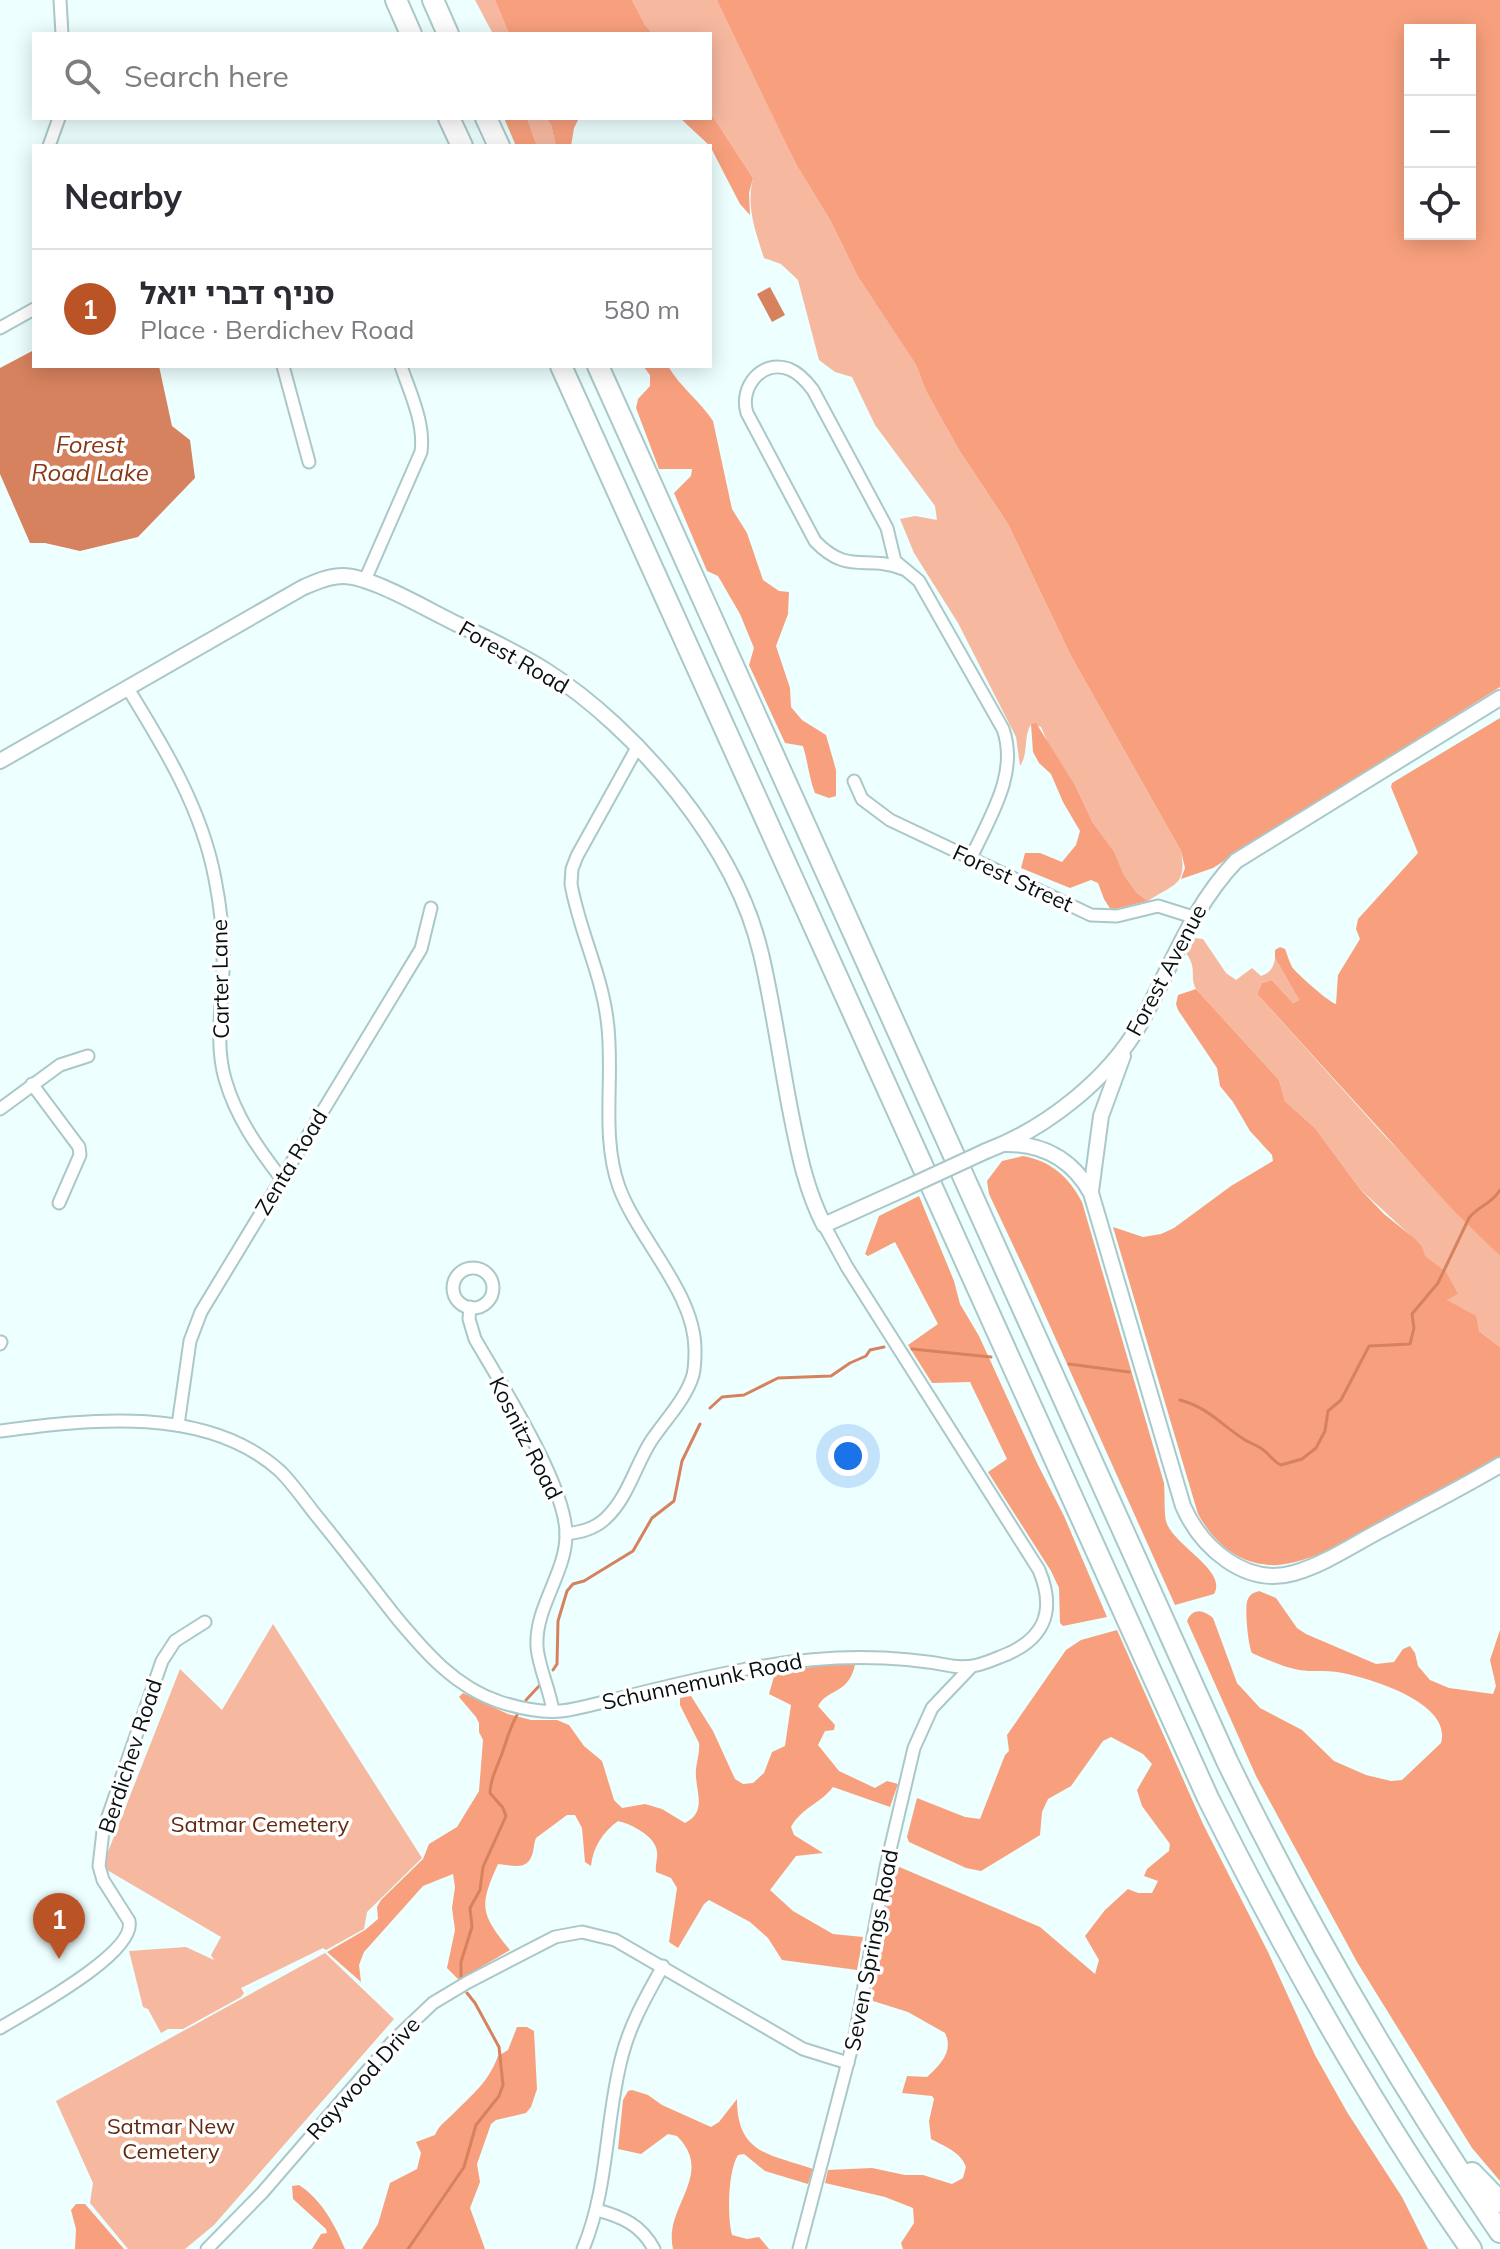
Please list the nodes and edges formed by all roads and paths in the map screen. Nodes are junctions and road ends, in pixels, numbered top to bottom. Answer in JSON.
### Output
{"nodes":[{"id":1,"x":60,"y":0,"type":"edge"},
{"id":2,"x":396,"y":0,"type":"edge"},
{"id":3,"x":433,"y":0,"type":"edge"},
{"id":4,"x":62,"y":32,"type":"edge"},
{"id":5,"x":410,"y":32,"type":"edge"},
{"id":6,"x":447,"y":32,"type":"edge"},
{"id":7,"x":58,"y":120,"type":"edge"},
{"id":8,"x":450,"y":120,"type":"edge"},
{"id":9,"x":487,"y":120,"type":"edge"},
{"id":10,"x":50,"y":144,"type":"edge"},
{"id":11,"x":461,"y":144,"type":"edge"},
{"id":12,"x":498,"y":144,"type":"edge"},
{"id":13,"x":32,"y":310,"type":"edge"},
{"id":14,"x":0,"y":328,"type":"edge"},
{"id":15,"x":284,"y":368,"type":"edge"},
{"id":16,"x":402,"y":368,"type":"edge"},
{"id":17,"x":562,"y":368,"type":"edge"},
{"id":18,"x":599,"y":368,"type":"edge"},
{"id":19,"x":309,"y":462,"type":"dead end"},
{"id":20,"x":903,"y":569,"type":"junction"},
{"id":21,"x":365,"y":580,"type":"junction"},
{"id":22,"x":127,"y":687,"type":"junction"},
{"id":23,"x":1500,"y":698,"type":"edge"},
{"id":24,"x":638,"y":746,"type":"junction"},
{"id":25,"x":0,"y":761,"type":"edge"},
{"id":26,"x":854,"y":781,"type":"dead end"},
{"id":27,"x":971,"y":858,"type":"junction"},
{"id":28,"x":431,"y":908,"type":"dead end"},
{"id":29,"x":1193,"y":917,"type":"junction"},
{"id":30,"x":1132,"y":1038,"type":"junction"},
{"id":31,"x":88,"y":1056,"type":"dead end"},
{"id":32,"x":32,"y":1084,"type":"junction"},
{"id":33,"x":0,"y":1109,"type":"edge"},
{"id":34,"x":1004,"y":1144,"type":"junction"},
{"id":35,"x":281,"y":1178,"type":"junction"},
{"id":36,"x":1091,"y":1193,"type":"junction"},
{"id":37,"x":59,"y":1203,"type":"dead end"},
{"id":38,"x":824,"y":1225,"type":"junction"},
{"id":39,"x":470,"y":1307,"type":"dead end"},
{"id":40,"x":178,"y":1425,"type":"junction"},
{"id":41,"x":0,"y":1431,"type":"edge"},
{"id":42,"x":1500,"y":1465,"type":"edge"},
{"id":43,"x":566,"y":1534,"type":"junction"},
{"id":44,"x":205,"y":1622,"type":"dead end"},
{"id":45,"x":972,"y":1667,"type":"junction"},
{"id":46,"x":553,"y":1711,"type":"junction"},
{"id":47,"x":663,"y":1966,"type":"junction"},
{"id":48,"x":0,"y":2028,"type":"edge"},
{"id":49,"x":1375,"y":2039,"type":"junction"},
{"id":50,"x":848,"y":2063,"type":"junction"},
{"id":51,"x":1400,"y":2143,"type":"junction"},
{"id":52,"x":1500,"y":2202,"type":"edge"},
{"id":53,"x":597,"y":2210,"type":"junction"},
{"id":54,"x":1500,"y":2232,"type":"edge"},
{"id":55,"x":207,"y":2249,"type":"edge"},
{"id":56,"x":583,"y":2249,"type":"edge"},
{"id":57,"x":654,"y":2249,"type":"edge"},
{"id":58,"x":799,"y":2249,"type":"edge"},
{"id":59,"x":1458,"y":2249,"type":"edge"},
{"id":60,"x":1471,"y":2249,"type":"edge"}],
"edges":[{"from":1,"to":4,"type":"street"},
{"from":2,"to":5,"type":"highway"},
{"from":3,"to":6,"type":"highway"},
{"from":7,"to":10,"type":"street"},
{"from":8,"to":11,"type":"highway"},
{"from":9,"to":12,"type":"highway"},
{"from":13,"to":14,"type":"street"},
{"from":15,"to":19,"type":"street"},
{"from":16,"to":21,"type":"street"},
{"from":17,"to":51,"type":"highway"},
{"from":18,"to":49,"type":"highway"},
{"from":20,"to":20,"type":"street"},
{"from":20,"to":27,"type":"street"},
{"from":21,"to":22,"type":"street","name":"Forest Road"},
{"from":21,"to":24,"type":"street","name":"Forest Road"},
{"from":22,"to":25,"type":"street","name":"Forest Road"},
{"from":22,"to":35,"type":"street","name":"Carter Lane"},
{"from":23,"to":29,"type":"street","name":"Forest Avenue"},
{"from":24,"to":38,"type":"street","name":"Forest Road"},
{"from":24,"to":43,"type":"street"},
{"from":26,"to":27,"type":"street","name":"Forest Street"},
{"from":27,"to":29,"type":"street","name":"Forest Street"},
{"from":28,"to":35,"type":"street","name":"Zenta Road"},
{"from":29,"to":30,"type":"street","name":"Forest Avenue"},
{"from":30,"to":34,"type":"street","name":"Forest Avenue"},
{"from":30,"to":36,"type":"street"},
{"from":31,"to":32,"type":"street"},
{"from":32,"to":33,"type":"street"},
{"from":32,"to":37,"type":"street"},
{"from":34,"to":36,"type":"street"},
{"from":34,"to":38,"type":"street","name":"Forest Avenue","bridge":true},
{"from":35,"to":40,"type":"street","name":"Zenta Road"},
{"from":36,"to":42,"type":"street"},
{"from":38,"to":45,"type":"street","name":"Schunnemunk Road"},
{"from":39,"to":43,"type":"street","name":"Kosnitz Road"},
{"from":40,"to":41,"type":"street","name":"Schunnemunk Road"},
{"from":40,"to":46,"type":"street","name":"Schunnemunk Road"},
{"from":43,"to":46,"type":"street","name":"Kosnitz Road"},
{"from":44,"to":48,"type":"street","name":"Berdichev Road"},
{"from":45,"to":46,"type":"street","name":"Schunnemunk Road"},
{"from":45,"to":50,"type":"street","name":"Seven Springs Road"},
{"from":47,"to":50,"type":"street","name":"Raywood Drive"},
{"from":47,"to":53,"type":"street"},
{"from":47,"to":55,"type":"street","name":"Raywood Drive"},
{"from":49,"to":52,"type":"highway"},
{"from":49,"to":54,"type":"highway"},
{"from":50,"to":58,"type":"street","name":"Seven Springs Road"},
{"from":51,"to":59,"type":"highway"},
{"from":51,"to":60,"type":"highway"},
{"from":53,"to":56,"type":"street"},
{"from":53,"to":57,"type":"street"}]}
